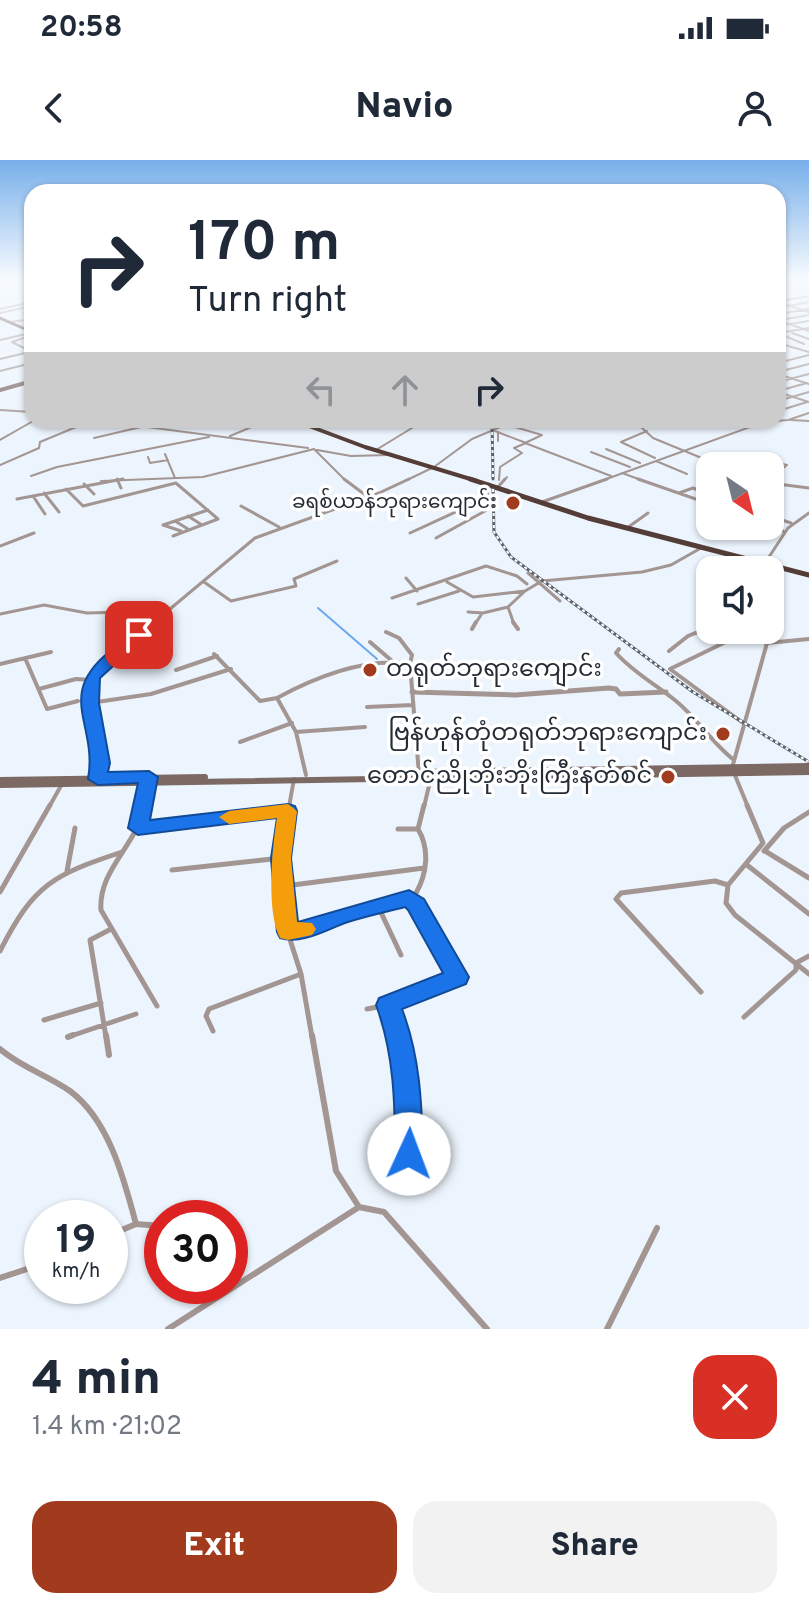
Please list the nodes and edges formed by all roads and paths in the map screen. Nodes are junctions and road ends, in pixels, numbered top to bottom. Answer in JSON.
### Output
{"nodes":[{"id":1,"x":786,"y":332,"type":"edge"},
{"id":2,"x":789,"y":332,"type":"joint"},
{"id":3,"x":24,"y":335,"type":"edge"},
{"id":4,"x":802,"y":336,"type":"junction"},
{"id":5,"x":24,"y":337,"type":"edge"},
{"id":6,"x":786,"y":337,"type":"edge"},
{"id":7,"x":789,"y":339,"type":"junction"},
{"id":8,"x":0,"y":340,"type":"edge"},
{"id":9,"x":809,"y":341,"type":"edge"},
{"id":10,"x":804,"y":344,"type":"junction"},
{"id":11,"x":786,"y":346,"type":"edge"},
{"id":12,"x":792,"y":347,"type":"junction"},
{"id":13,"x":24,"y":348,"type":"edge"},
{"id":14,"x":809,"y":352,"type":"edge"},
{"id":15,"x":24,"y":354,"type":"edge"},
{"id":16,"x":0,"y":359,"type":"edge"},
{"id":17,"x":787,"y":361,"type":"edge"},
{"id":18,"x":24,"y":365,"type":"edge"},
{"id":19,"x":809,"y":366,"type":"edge"},
{"id":20,"x":1,"y":370,"type":"edge"},
{"id":21,"x":786,"y":371,"type":"edge"},
{"id":22,"x":809,"y":374,"type":"edge"},
{"id":23,"x":786,"y":376,"type":"edge"},
{"id":24,"x":791,"y":378,"type":"junction"},
{"id":25,"x":786,"y":380,"type":"edge"},
{"id":26,"x":24,"y":383,"type":"edge"},
{"id":27,"x":808,"y":383,"type":"edge"},
{"id":28,"x":0,"y":390,"type":"edge"},
{"id":29,"x":786,"y":390,"type":"edge"},
{"id":30,"x":809,"y":392,"type":"edge"},
{"id":31,"x":786,"y":395,"type":"edge"},
{"id":32,"x":792,"y":397,"type":"junction"},
{"id":33,"x":786,"y":399,"type":"edge"},
{"id":34,"x":808,"y":402,"type":"edge"},
{"id":35,"x":786,"y":409,"type":"edge"},
{"id":36,"x":0,"y":410,"type":"edge"},
{"id":37,"x":24,"y":412,"type":"edge"},
{"id":38,"x":809,"y":413,"type":"edge"},
{"id":39,"x":788,"y":420,"type":"joint"},
{"id":40,"x":809,"y":421,"type":"edge"},
{"id":41,"x":24,"y":426,"type":"edge"},
{"id":42,"x":74,"y":428,"type":"edge"},
{"id":43,"x":136,"y":428,"type":"edge"},
{"id":44,"x":157,"y":428,"type":"edge"},
{"id":45,"x":250,"y":428,"type":"edge"},
{"id":46,"x":317,"y":428,"type":"edge"},
{"id":47,"x":412,"y":428,"type":"edge"},
{"id":48,"x":498,"y":428,"type":"edge"},
{"id":49,"x":520,"y":428,"type":"edge"},
{"id":50,"x":642,"y":428,"type":"edge"},
{"id":51,"x":747,"y":428,"type":"edge"},
{"id":52,"x":493,"y":430,"type":"junction"},
{"id":53,"x":647,"y":431,"type":"junction"},
{"id":54,"x":498,"y":432,"type":"junction"},
{"id":55,"x":215,"y":435,"type":"junction"},
{"id":56,"x":228,"y":437,"type":"junction"},
{"id":57,"x":94,"y":438,"type":"dead end"},
{"id":58,"x":0,"y":440,"type":"edge"},
{"id":59,"x":498,"y":441,"type":"dead end"},
{"id":60,"x":525,"y":443,"type":"junction"},
{"id":61,"x":314,"y":449,"type":"junction"},
{"id":62,"x":606,"y":449,"type":"dead end"},
{"id":63,"x":376,"y":450,"type":"junction"},
{"id":64,"x":685,"y":450,"type":"junction"},
{"id":65,"x":591,"y":452,"type":"dead end"},
{"id":66,"x":165,"y":454,"type":"dead end"},
{"id":67,"x":390,"y":455,"type":"junction"},
{"id":68,"x":696,"y":455,"type":"edge"},
{"id":69,"x":148,"y":457,"type":"dead end"},
{"id":70,"x":655,"y":459,"type":"junction"},
{"id":71,"x":168,"y":460,"type":"junction"},
{"id":72,"x":643,"y":464,"type":"junction"},
{"id":73,"x":0,"y":465,"type":"edge"},
{"id":74,"x":434,"y":467,"type":"junction"},
{"id":75,"x":632,"y":468,"type":"junction"},
{"id":76,"x":620,"y":472,"type":"junction"},
{"id":77,"x":687,"y":474,"type":"dead end"},
{"id":78,"x":31,"y":476,"type":"dead end"},
{"id":79,"x":611,"y":476,"type":"junction"},
{"id":80,"x":507,"y":477,"type":"dead end"},
{"id":81,"x":117,"y":478,"type":"junction"},
{"id":82,"x":499,"y":480,"type":"dead end"},
{"id":83,"x":175,"y":481,"type":"junction"},
{"id":84,"x":84,"y":484,"type":"junction"},
{"id":85,"x":489,"y":484,"type":"junction"},
{"id":86,"x":784,"y":484,"type":"edge"},
{"id":87,"x":498,"y":487,"type":"junction"},
{"id":88,"x":65,"y":488,"type":"junction"},
{"id":89,"x":121,"y":488,"type":"dead end"},
{"id":90,"x":809,"y":488,"type":"edge"},
{"id":91,"x":696,"y":489,"type":"edge"},
{"id":92,"x":44,"y":493,"type":"junction"},
{"id":93,"x":678,"y":493,"type":"junction"},
{"id":94,"x":94,"y":494,"type":"dead end"},
{"id":95,"x":32,"y":496,"type":"junction"},
{"id":96,"x":368,"y":497,"type":"junction"},
{"id":97,"x":486,"y":498,"type":"junction"},
{"id":98,"x":17,"y":499,"type":"dead end"},
{"id":99,"x":696,"y":499,"type":"edge"},
{"id":100,"x":542,"y":502,"type":"junction"},
{"id":101,"x":241,"y":506,"type":"dead end"},
{"id":102,"x":208,"y":510,"type":"junction"},
{"id":103,"x":59,"y":512,"type":"dead end"},
{"id":104,"x":648,"y":513,"type":"dead end"},
{"id":105,"x":809,"y":513,"type":"edge"},
{"id":106,"x":45,"y":514,"type":"dead end"},
{"id":107,"x":188,"y":516,"type":"junction"},
{"id":108,"x":175,"y":521,"type":"junction"},
{"id":109,"x":784,"y":521,"type":"edge"},
{"id":110,"x":791,"y":523,"type":"junction"},
{"id":111,"x":202,"y":525,"type":"junction"},
{"id":112,"x":279,"y":527,"type":"junction"},
{"id":113,"x":627,"y":528,"type":"junction"},
{"id":114,"x":186,"y":530,"type":"junction"},
{"id":115,"x":784,"y":530,"type":"edge"},
{"id":116,"x":34,"y":533,"type":"dead end"},
{"id":117,"x":410,"y":533,"type":"dead end"},
{"id":118,"x":173,"y":536,"type":"dead end"},
{"id":119,"x":436,"y":538,"type":"dead end"},
{"id":120,"x":0,"y":546,"type":"edge"},
{"id":121,"x":703,"y":546,"type":"junction"},
{"id":122,"x":739,"y":556,"type":"edge"},
{"id":123,"x":337,"y":561,"type":"dead end"},
{"id":124,"x":784,"y":568,"type":"edge"},
{"id":125,"x":528,"y":573,"type":"dead end"},
{"id":126,"x":809,"y":575,"type":"edge"},
{"id":127,"x":406,"y":578,"type":"dead end"},
{"id":128,"x":541,"y":581,"type":"junction"},
{"id":129,"x":202,"y":582,"type":"junction"},
{"id":130,"x":447,"y":582,"type":"junction"},
{"id":131,"x":527,"y":584,"type":"dead end"},
{"id":132,"x":417,"y":591,"type":"junction"},
{"id":133,"x":459,"y":591,"type":"junction"},
{"id":134,"x":525,"y":591,"type":"junction"},
{"id":135,"x":392,"y":598,"type":"dead end"},
{"id":136,"x":560,"y":601,"type":"dead end"},
{"id":137,"x":418,"y":604,"type":"dead end"},
{"id":138,"x":508,"y":607,"type":"junction"},
{"id":139,"x":468,"y":612,"type":"dead end"},
{"id":140,"x":483,"y":613,"type":"junction"},
{"id":141,"x":0,"y":614,"type":"edge"},
{"id":142,"x":157,"y":620,"type":"junction"},
{"id":143,"x":472,"y":629,"type":"dead end"},
{"id":144,"x":518,"y":629,"type":"dead end"},
{"id":145,"x":386,"y":632,"type":"dead end"},
{"id":146,"x":696,"y":633,"type":"edge"},
{"id":147,"x":809,"y":639,"type":"edge"},
{"id":148,"x":784,"y":641,"type":"edge"},
{"id":149,"x":370,"y":642,"type":"dead end"},
{"id":150,"x":721,"y":644,"type":"edge"},
{"id":151,"x":767,"y":644,"type":"edge"},
{"id":152,"x":619,"y":649,"type":"dead end"},
{"id":153,"x":669,"y":651,"type":"dead end"},
{"id":154,"x":51,"y":652,"type":"dead end"},
{"id":155,"x":25,"y":658,"type":"junction"},
{"id":156,"x":392,"y":661,"type":"junction"},
{"id":157,"x":0,"y":664,"type":"edge"},
{"id":158,"x":410,"y":664,"type":"junction"},
{"id":159,"x":231,"y":669,"type":"junction"},
{"id":160,"x":176,"y":670,"type":"dead end"},
{"id":161,"x":92,"y":680,"type":"junction"},
{"id":162,"x":39,"y":689,"type":"junction"},
{"id":163,"x":412,"y":692,"type":"junction"},
{"id":164,"x":666,"y":692,"type":"junction"},
{"id":165,"x":277,"y":698,"type":"junction"},
{"id":166,"x":78,"y":701,"type":"dead end"},
{"id":167,"x":90,"y":703,"type":"junction"},
{"id":168,"x":413,"y":705,"type":"junction"},
{"id":169,"x":367,"y":707,"type":"dead end"},
{"id":170,"x":292,"y":723,"type":"junction"},
{"id":171,"x":743,"y":723,"type":"junction"},
{"id":172,"x":365,"y":727,"type":"dead end"},
{"id":173,"x":296,"y":732,"type":"junction"},
{"id":174,"x":240,"y":742,"type":"dead end"},
{"id":175,"x":733,"y":767,"type":"junction"},
{"id":176,"x":809,"y":769,"type":"edge"},
{"id":177,"x":419,"y":774,"type":"junction"},
{"id":178,"x":306,"y":775,"type":"junction"},
{"id":179,"x":431,"y":776,"type":"junction"},
{"id":180,"x":295,"y":778,"type":"junction"},
{"id":181,"x":147,"y":780,"type":"junction"},
{"id":182,"x":97,"y":781,"type":"junction"},
{"id":183,"x":0,"y":782,"type":"edge"},
{"id":184,"x":62,"y":784,"type":"junction"},
{"id":185,"x":288,"y":811,"type":"junction"},
{"id":186,"x":809,"y":812,"type":"edge"},
{"id":187,"x":75,"y":828,"type":"dead end"},
{"id":188,"x":138,"y":828,"type":"junction"},
{"id":189,"x":398,"y":829,"type":"dead end"},
{"id":190,"x":418,"y":829,"type":"junction"},
{"id":191,"x":762,"y":849,"type":"junction"},
{"id":192,"x":122,"y":852,"type":"junction"},
{"id":193,"x":281,"y":858,"type":"junction"},
{"id":194,"x":747,"y":865,"type":"junction"},
{"id":195,"x":424,"y":868,"type":"junction"},
{"id":196,"x":172,"y":870,"type":"dead end"},
{"id":197,"x":67,"y":871,"type":"junction"},
{"id":198,"x":809,"y":878,"type":"edge"},
{"id":199,"x":728,"y":885,"type":"junction"},
{"id":200,"x":285,"y":886,"type":"junction"},
{"id":201,"x":0,"y":892,"type":"edge"},
{"id":202,"x":409,"y":898,"type":"junction"},
{"id":203,"x":378,"y":906,"type":"junction"},
{"id":204,"x":809,"y":914,"type":"edge"},
{"id":205,"x":111,"y":929,"type":"junction"},
{"id":206,"x":288,"y":932,"type":"junction"},
{"id":207,"x":0,"y":951,"type":"edge"},
{"id":208,"x":401,"y":955,"type":"dead end"},
{"id":209,"x":809,"y":956,"type":"edge"},
{"id":210,"x":796,"y":963,"type":"junction"},
{"id":211,"x":301,"y":974,"type":"junction"},
{"id":212,"x":809,"y":974,"type":"edge"},
{"id":213,"x":701,"y":992,"type":"dead end"},
{"id":214,"x":101,"y":1003,"type":"junction"},
{"id":215,"x":388,"y":1005,"type":"junction"},
{"id":216,"x":157,"y":1006,"type":"dead end"},
{"id":217,"x":367,"y":1009,"type":"dead end"},
{"id":218,"x":136,"y":1014,"type":"dead end"},
{"id":219,"x":744,"y":1017,"type":"dead end"},
{"id":220,"x":44,"y":1020,"type":"dead end"},
{"id":221,"x":106,"y":1023,"type":"junction"},
{"id":222,"x":213,"y":1031,"type":"dead end"},
{"id":223,"x":68,"y":1037,"type":"dead end"},
{"id":224,"x":0,"y":1049,"type":"edge"},
{"id":225,"x":109,"y":1055,"type":"dead end"},
{"id":226,"x":406,"y":1169,"type":"dead end"},
{"id":227,"x":359,"y":1207,"type":"junction"},
{"id":228,"x":136,"y":1224,"type":"junction"},
{"id":229,"x":144,"y":1225,"type":"edge"},
{"id":230,"x":128,"y":1227,"type":"edge"},
{"id":231,"x":657,"y":1228,"type":"dead end"},
{"id":232,"x":24,"y":1270,"type":"edge"},
{"id":233,"x":0,"y":1278,"type":"edge"},
{"id":234,"x":248,"y":1278,"type":"edge"},
{"id":235,"x":207,"y":1304,"type":"edge"},
{"id":236,"x":168,"y":1329,"type":"edge"},
{"id":237,"x":487,"y":1329,"type":"edge"},
{"id":238,"x":607,"y":1329,"type":"edge"}],
"edges":[{"from":1,"to":2,"type":"street"},
{"from":2,"to":4,"type":"street"},
{"from":3,"to":8,"type":"street"},
{"from":4,"to":7,"type":"street"},
{"from":4,"to":9,"type":"street"},
{"from":5,"to":13,"type":"street"},
{"from":6,"to":7,"type":"street"},
{"from":7,"to":10,"type":"street"},
{"from":9,"to":10,"type":"street"},
{"from":10,"to":12,"type":"street"},
{"from":11,"to":12,"type":"street"},
{"from":12,"to":14,"type":"street"},
{"from":14,"to":17,"type":"street"},
{"from":15,"to":16,"type":"street"},
{"from":18,"to":20,"type":"street"},
{"from":19,"to":21,"type":"street"},
{"from":22,"to":24,"type":"street"},
{"from":23,"to":24,"type":"street"},
{"from":24,"to":25,"type":"street"},
{"from":24,"to":27,"type":"street"},
{"from":26,"to":28,"type":"main road"},
{"from":27,"to":29,"type":"street"},
{"from":30,"to":32,"type":"street"},
{"from":31,"to":32,"type":"street"},
{"from":32,"to":33,"type":"street"},
{"from":32,"to":34,"type":"street"},
{"from":34,"to":35,"type":"street"},
{"from":36,"to":37,"type":"street"},
{"from":38,"to":39,"type":"street"},
{"from":39,"to":40,"type":"street"},
{"from":41,"to":58,"type":"street"},
{"from":42,"to":73,"type":"street"},
{"from":43,"to":57,"type":"street"},
{"from":44,"to":55,"type":"street"},
{"from":45,"to":56,"type":"street"},
{"from":46,"to":63,"type":"highway"},
{"from":47,"to":63,"type":"street"},
{"from":48,"to":52,"type":"street"},
{"from":49,"to":60,"type":"street"},
{"from":50,"to":53,"type":"street"},
{"from":51,"to":64,"type":"street"},
{"from":52,"to":54,"type":"street"},
{"from":52,"to":74,"type":"street"},
{"from":53,"to":64,"type":"street"},
{"from":53,"to":70,"type":"street"},
{"from":54,"to":59,"type":"street"},
{"from":54,"to":60,"type":"street"},
{"from":55,"to":56,"type":"street"},
{"from":55,"to":78,"type":"street"},
{"from":56,"to":61,"type":"street"},
{"from":60,"to":79,"type":"street"},
{"from":60,"to":82,"type":"street"},
{"from":61,"to":67,"type":"street"},
{"from":61,"to":83,"type":"street"},
{"from":61,"to":96,"type":"street"},
{"from":62,"to":72,"type":"street"},
{"from":63,"to":67,"type":"highway"},
{"from":64,"to":68,"type":"street"},
{"from":64,"to":70,"type":"street"},
{"from":65,"to":75,"type":"street"},
{"from":66,"to":71,"type":"street"},
{"from":67,"to":74,"type":"highway"},
{"from":69,"to":71,"type":"street"},
{"from":70,"to":72,"type":"street"},
{"from":70,"to":77,"type":"street"},
{"from":71,"to":83,"type":"street"},
{"from":72,"to":75,"type":"street"},
{"from":74,"to":85,"type":"highway"},
{"from":74,"to":96,"type":"street"},
{"from":75,"to":76,"type":"street"},
{"from":76,"to":79,"type":"street"},
{"from":76,"to":93,"type":"street"},
{"from":79,"to":100,"type":"street"},
{"from":80,"to":87,"type":"street"},
{"from":81,"to":83,"type":"street"},
{"from":81,"to":84,"type":"street"},
{"from":81,"to":89,"type":"street"},
{"from":83,"to":88,"type":"street"},
{"from":83,"to":102,"type":"street"},
{"from":84,"to":88,"type":"street"},
{"from":84,"to":94,"type":"street"},
{"from":85,"to":87,"type":"highway"},
{"from":85,"to":97,"type":"street"},
{"from":86,"to":90,"type":"street"},
{"from":87,"to":100,"type":"highway"},
{"from":88,"to":92,"type":"street"},
{"from":91,"to":93,"type":"street"},
{"from":92,"to":95,"type":"street"},
{"from":92,"to":103,"type":"street"},
{"from":93,"to":99,"type":"street"},
{"from":95,"to":98,"type":"street"},
{"from":95,"to":106,"type":"street"},
{"from":96,"to":112,"type":"street"},
{"from":97,"to":117,"type":"street"},
{"from":97,"to":119,"type":"street"},
{"from":100,"to":113,"type":"highway"},
{"from":101,"to":112,"type":"street"},
{"from":102,"to":107,"type":"street"},
{"from":102,"to":111,"type":"street"},
{"from":104,"to":113,"type":"street"},
{"from":105,"to":110,"type":"street"},
{"from":107,"to":108,"type":"street"},
{"from":107,"to":111,"type":"street"},
{"from":108,"to":114,"type":"street"},
{"from":108,"to":114,"type":"street"},
{"from":109,"to":110,"type":"street"},
{"from":110,"to":115,"type":"street"},
{"from":111,"to":114,"type":"street"},
{"from":112,"to":129,"type":"street"},
{"from":113,"to":121,"type":"highway"},
{"from":114,"to":118,"type":"street"},
{"from":116,"to":120,"type":"street"},
{"from":121,"to":122,"type":"highway"},
{"from":121,"to":128,"type":"street"},
{"from":123,"to":129,"type":"street"},
{"from":124,"to":126,"type":"highway"},
{"from":125,"to":128,"type":"street"},
{"from":127,"to":132,"type":"street"},
{"from":128,"to":134,"type":"street"},
{"from":128,"to":136,"type":"street"},
{"from":129,"to":142,"type":"street"},
{"from":130,"to":131,"type":"street"},
{"from":130,"to":132,"type":"street"},
{"from":130,"to":133,"type":"street"},
{"from":132,"to":135,"type":"street"},
{"from":133,"to":134,"type":"street"},
{"from":133,"to":137,"type":"street"},
{"from":134,"to":138,"type":"street"},
{"from":138,"to":140,"type":"street"},
{"from":138,"to":144,"type":"street"},
{"from":139,"to":140,"type":"street"},
{"from":140,"to":143,"type":"street"},
{"from":141,"to":142,"type":"street"},
{"from":142,"to":161,"type":"street"},
{"from":145,"to":158,"type":"street"},
{"from":146,"to":153,"type":"street"},
{"from":147,"to":148,"type":"street"},
{"from":149,"to":156,"type":"street"},
{"from":150,"to":171,"type":"street"},
{"from":151,"to":171,"type":"street"},
{"from":152,"to":164,"type":"street"},
{"from":154,"to":155,"type":"street"},
{"from":155,"to":157,"type":"street"},
{"from":155,"to":162,"type":"street"},
{"from":156,"to":158,"type":"street"},
{"from":156,"to":165,"type":"street"},
{"from":158,"to":163,"type":"street"},
{"from":159,"to":160,"type":"street"},
{"from":159,"to":165,"type":"street"},
{"from":159,"to":167,"type":"street"},
{"from":161,"to":162,"type":"street"},
{"from":161,"to":167,"type":"street"},
{"from":162,"to":166,"type":"street"},
{"from":163,"to":164,"type":"street"},
{"from":163,"to":168,"type":"street"},
{"from":164,"to":175,"type":"street"},
{"from":165,"to":170,"type":"street"},
{"from":167,"to":182,"type":"street"},
{"from":168,"to":169,"type":"street"},
{"from":168,"to":177,"type":"street"},
{"from":170,"to":173,"type":"street"},
{"from":170,"to":174,"type":"street"},
{"from":171,"to":175,"type":"street"},
{"from":172,"to":173,"type":"street"},
{"from":173,"to":178,"type":"street"},
{"from":175,"to":176,"type":"main road"},
{"from":175,"to":177,"type":"main road"},
{"from":175,"to":179,"type":"main road"},
{"from":175,"to":191,"type":"street"},
{"from":177,"to":178,"type":"main road"},
{"from":177,"to":179,"type":"main road"},
{"from":177,"to":180,"type":"main road"},
{"from":178,"to":181,"type":"main road"},
{"from":179,"to":190,"type":"street"},
{"from":180,"to":181,"type":"main road"},
{"from":180,"to":185,"type":"street"},
{"from":181,"to":182,"type":"main road"},
{"from":181,"to":188,"type":"street"},
{"from":182,"to":183,"type":"main road"},
{"from":182,"to":184,"type":"main road"},
{"from":183,"to":184,"type":"main road"},
{"from":184,"to":201,"type":"street"},
{"from":185,"to":188,"type":"street"},
{"from":185,"to":193,"type":"street"},
{"from":186,"to":191,"type":"street"},
{"from":187,"to":197,"type":"street"},
{"from":188,"to":192,"type":"street"},
{"from":189,"to":190,"type":"street"},
{"from":190,"to":195,"type":"street"},
{"from":191,"to":194,"type":"street"},
{"from":191,"to":198,"type":"street"},
{"from":192,"to":197,"type":"street"},
{"from":192,"to":205,"type":"street"},
{"from":193,"to":196,"type":"street"},
{"from":193,"to":200,"type":"street"},
{"from":194,"to":199,"type":"street"},
{"from":194,"to":204,"type":"street"},
{"from":195,"to":200,"type":"street"},
{"from":195,"to":202,"type":"street"},
{"from":197,"to":207,"type":"street"},
{"from":199,"to":210,"type":"street"},
{"from":199,"to":213,"type":"street"},
{"from":200,"to":206,"type":"street"},
{"from":202,"to":203,"type":"street"},
{"from":202,"to":215,"type":"street"},
{"from":203,"to":206,"type":"street"},
{"from":203,"to":208,"type":"street"},
{"from":205,"to":214,"type":"street"},
{"from":205,"to":216,"type":"street"},
{"from":206,"to":211,"type":"street"},
{"from":209,"to":210,"type":"street"},
{"from":210,"to":212,"type":"street"},
{"from":210,"to":219,"type":"street"},
{"from":211,"to":222,"type":"street"},
{"from":211,"to":227,"type":"street"},
{"from":214,"to":220,"type":"street"},
{"from":214,"to":221,"type":"street"},
{"from":215,"to":217,"type":"street"},
{"from":215,"to":226,"type":"street"},
{"from":218,"to":221,"type":"street"},
{"from":221,"to":223,"type":"street"},
{"from":221,"to":225,"type":"street"},
{"from":224,"to":228,"type":"street"},
{"from":227,"to":234,"type":"street"},
{"from":227,"to":237,"type":"street"},
{"from":228,"to":229,"type":"street"},
{"from":228,"to":230,"type":"street"},
{"from":231,"to":238,"type":"street"},
{"from":232,"to":233,"type":"street"},
{"from":235,"to":236,"type":"street"}]}
